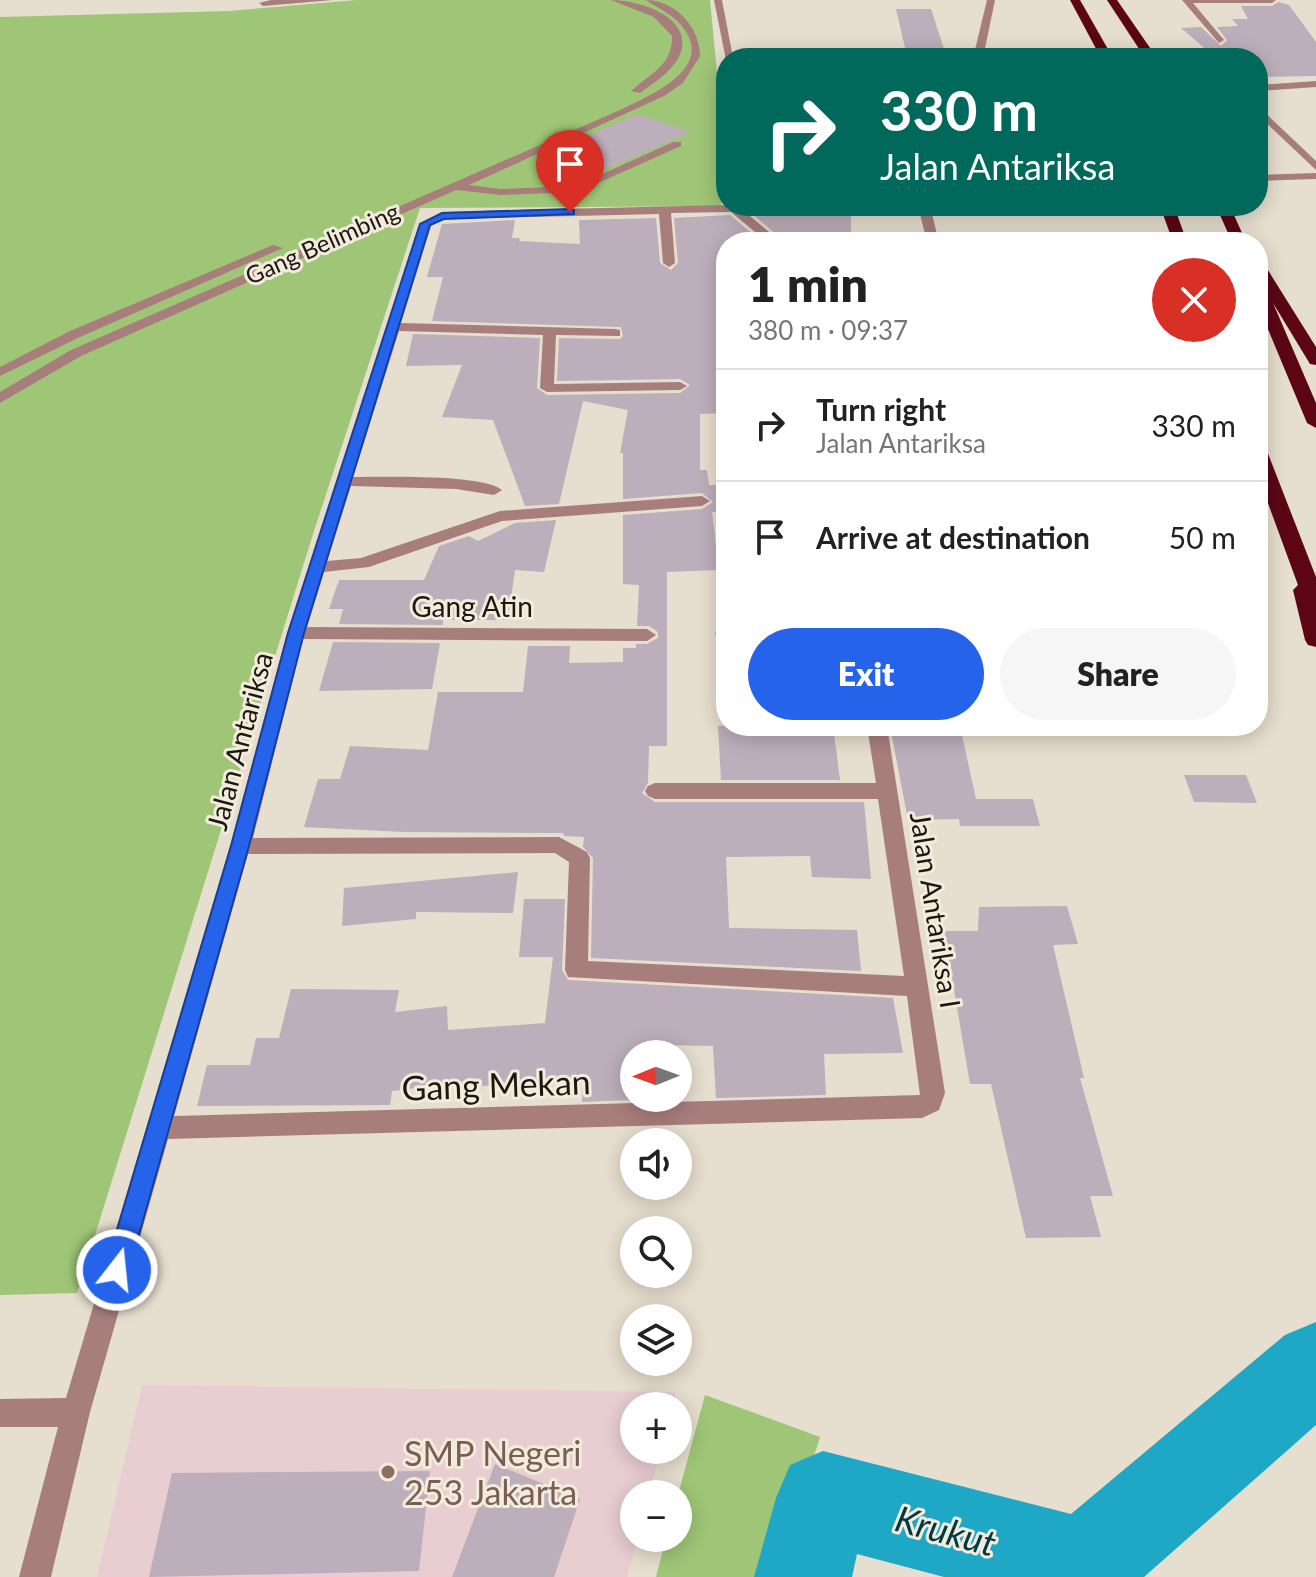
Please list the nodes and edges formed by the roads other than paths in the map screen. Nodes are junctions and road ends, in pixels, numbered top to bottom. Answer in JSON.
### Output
{"nodes":[{"id":1,"x":329,"y":0,"type":"edge"},
{"id":2,"x":618,"y":0,"type":"edge"},
{"id":3,"x":650,"y":0,"type":"edge"},
{"id":4,"x":718,"y":0,"type":"edge"},
{"id":5,"x":991,"y":0,"type":"edge"},
{"id":6,"x":1075,"y":0,"type":"edge"},
{"id":7,"x":1112,"y":0,"type":"edge"},
{"id":8,"x":1186,"y":0,"type":"edge"},
{"id":9,"x":1192,"y":0,"type":"edge"},
{"id":10,"x":1219,"y":0,"type":"edge"},
{"id":11,"x":1272,"y":0,"type":"edge"},
{"id":12,"x":263,"y":3,"type":"dead end"},
{"id":13,"x":1219,"y":40,"type":"dead end"},
{"id":14,"x":726,"y":48,"type":"edge"},
{"id":15,"x":980,"y":48,"type":"edge"},
{"id":16,"x":1101,"y":48,"type":"edge"},
{"id":17,"x":1144,"y":48,"type":"edge"},
{"id":18,"x":1316,"y":84,"type":"edge"},
{"id":19,"x":1268,"y":87,"type":"edge"},
{"id":20,"x":1268,"y":119,"type":"edge"},
{"id":21,"x":677,"y":144,"type":"dead end"},
{"id":22,"x":491,"y":157,"type":"dead end"},
{"id":23,"x":1316,"y":167,"type":"edge"},
{"id":24,"x":1316,"y":176,"type":"edge"},
{"id":25,"x":1268,"y":178,"type":"edge"},
{"id":26,"x":434,"y":180,"type":"dead end"},
{"id":27,"x":420,"y":186,"type":"dead end"},
{"id":28,"x":451,"y":186,"type":"junction"},
{"id":29,"x":501,"y":192,"type":"junction"},
{"id":30,"x":716,"y":208,"type":"edge"},
{"id":31,"x":665,"y":209,"type":"junction"},
{"id":32,"x":507,"y":213,"type":"junction"},
{"id":33,"x":740,"y":216,"type":"edge"},
{"id":34,"x":762,"y":232,"type":"edge"},
{"id":35,"x":305,"y":237,"type":"dead end"},
{"id":36,"x":290,"y":243,"type":"dead end"},
{"id":37,"x":669,"y":263,"type":"dead end"},
{"id":38,"x":1268,"y":283,"type":"edge"},
{"id":39,"x":1268,"y":310,"type":"edge"},
{"id":40,"x":392,"y":327,"type":"junction"},
{"id":41,"x":550,"y":330,"type":"junction"},
{"id":42,"x":615,"y":333,"type":"dead end"},
{"id":43,"x":1316,"y":360,"type":"edge"},
{"id":44,"x":0,"y":372,"type":"edge"},
{"id":45,"x":0,"y":380,"type":"edge"},
{"id":46,"x":15,"y":386,"type":"junction"},
{"id":47,"x":680,"y":386,"type":"dead end"},
{"id":48,"x":0,"y":399,"type":"edge"},
{"id":49,"x":1316,"y":423,"type":"edge"},
{"id":50,"x":1268,"y":477,"type":"edge"},
{"id":51,"x":346,"y":481,"type":"junction"},
{"id":52,"x":494,"y":490,"type":"dead end"},
{"id":53,"x":702,"y":501,"type":"dead end"},
{"id":54,"x":1289,"y":533,"type":"junction"},
{"id":55,"x":318,"y":567,"type":"junction"},
{"id":56,"x":1316,"y":604,"type":"edge"},
{"id":57,"x":296,"y":633,"type":"junction"},
{"id":58,"x":647,"y":635,"type":"dead end"},
{"id":59,"x":1316,"y":640,"type":"edge"},
{"id":60,"x":879,"y":736,"type":"edge"},
{"id":61,"x":655,"y":791,"type":"dead end"},
{"id":62,"x":887,"y":791,"type":"junction"},
{"id":63,"x":240,"y":846,"type":"junction"},
{"id":64,"x":918,"y":987,"type":"junction"},
{"id":65,"x":930,"y":1102,"type":"joint"},
{"id":66,"x":158,"y":1128,"type":"junction"},
{"id":67,"x":76,"y":1412,"type":"junction"},
{"id":68,"x":0,"y":1413,"type":"edge"},
{"id":69,"x":35,"y":1577,"type":"edge"}],
"edges":[{"from":1,"to":12,"type":"street"},
{"from":2,"to":22,"type":"street"},
{"from":3,"to":28,"type":"street","name":"Gang Belimbing"},
{"from":4,"to":14,"type":"street"},
{"from":5,"to":15,"type":"street"},
{"from":6,"to":16,"type":"highway"},
{"from":7,"to":17,"type":"highway"},
{"from":8,"to":13,"type":"street"},
{"from":9,"to":10,"type":"street"},
{"from":10,"to":11,"type":"street"},
{"from":18,"to":19,"type":"street"},
{"from":20,"to":23,"type":"street"},
{"from":21,"to":29,"type":"street"},
{"from":24,"to":25,"type":"street"},
{"from":26,"to":28,"type":"street"},
{"from":27,"to":35,"type":"street","name":"Gang Belimbing"},
{"from":28,"to":29,"type":"street"},
{"from":28,"to":46,"type":"street","name":"Gang Belimbing"},
{"from":29,"to":32,"type":"street"},
{"from":30,"to":31,"type":"street","name":"Jalan Antariksa"},
{"from":31,"to":32,"type":"street","name":"Jalan Antariksa"},
{"from":31,"to":37,"type":"street"},
{"from":32,"to":40,"type":"street","name":"Jalan Antariksa"},
{"from":33,"to":34,"type":"street"},
{"from":36,"to":44,"type":"street","name":"Gang Belimbing"},
{"from":38,"to":43,"type":"highway"},
{"from":39,"to":49,"type":"highway"},
{"from":40,"to":41,"type":"street"},
{"from":40,"to":51,"type":"street","name":"Jalan Antariksa"},
{"from":41,"to":42,"type":"street"},
{"from":41,"to":47,"type":"street"},
{"from":45,"to":46,"type":"street"},
{"from":46,"to":48,"type":"street","name":"Gang Belimbing"},
{"from":50,"to":54,"type":"highway"},
{"from":51,"to":52,"type":"street"},
{"from":51,"to":55,"type":"street","name":"Jalan Antariksa"},
{"from":53,"to":55,"type":"street"},
{"from":54,"to":56,"type":"highway"},
{"from":54,"to":59,"type":"highway"},
{"from":55,"to":57,"type":"street","name":"Jalan Antariksa"},
{"from":57,"to":58,"type":"street","name":"Gang Atin"},
{"from":57,"to":63,"type":"street","name":"Jalan Antariksa"},
{"from":60,"to":62,"type":"street","name":"Jalan Antariksa I"},
{"from":61,"to":62,"type":"street"},
{"from":62,"to":64,"type":"street","name":"Jalan Antariksa I"},
{"from":63,"to":64,"type":"street"},
{"from":63,"to":66,"type":"street","name":"Jalan Antariksa"},
{"from":64,"to":65,"type":"street","name":"Jalan Antariksa I"},
{"from":65,"to":66,"type":"street","name":"Gang Mekan"},
{"from":66,"to":67,"type":"street","name":"Jalan Antariksa"},
{"from":67,"to":68,"type":"street"},
{"from":67,"to":69,"type":"street","name":"Jalan Antariksa"}]}
